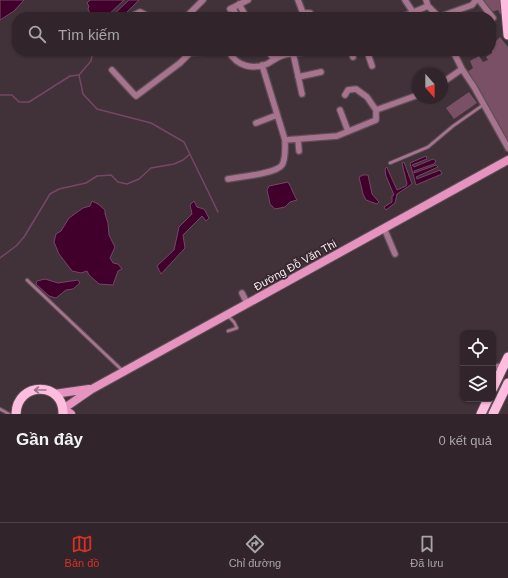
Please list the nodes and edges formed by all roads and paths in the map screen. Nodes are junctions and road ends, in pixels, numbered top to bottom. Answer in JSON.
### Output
{"nodes":[{"id":1,"x":204,"y":0,"type":"edge"},
{"id":2,"x":248,"y":0,"type":"edge"},
{"id":3,"x":298,"y":0,"type":"edge"},
{"id":4,"x":405,"y":0,"type":"edge"},
{"id":5,"x":476,"y":0,"type":"edge"},
{"id":6,"x":479,"y":0,"type":"edge"},
{"id":7,"x":505,"y":0,"type":"edge"},
{"id":8,"x":427,"y":3,"type":"edge"},
{"id":9,"x":239,"y":4,"type":"junction"},
{"id":10,"x":191,"y":12,"type":"edge"},
{"id":11,"x":234,"y":12,"type":"edge"},
{"id":12,"x":243,"y":12,"type":"edge"},
{"id":13,"x":303,"y":12,"type":"edge"},
{"id":14,"x":414,"y":12,"type":"joint"},
{"id":15,"x":435,"y":12,"type":"edge"},
{"id":16,"x":452,"y":12,"type":"edge"},
{"id":17,"x":488,"y":12,"type":"edge"},
{"id":18,"x":508,"y":35,"type":"edge"},
{"id":19,"x":187,"y":56,"type":"edge"},
{"id":20,"x":231,"y":56,"type":"edge"},
{"id":21,"x":272,"y":56,"type":"edge"},
{"id":22,"x":282,"y":56,"type":"edge"},
{"id":23,"x":293,"y":56,"type":"edge"},
{"id":24,"x":369,"y":56,"type":"edge"},
{"id":25,"x":456,"y":56,"type":"edge"},
{"id":26,"x":274,"y":59,"type":"junction"},
{"id":27,"x":262,"y":65,"type":"junction"},
{"id":28,"x":372,"y":66,"type":"dead end"},
{"id":29,"x":462,"y":69,"type":"junction"},
{"id":30,"x":112,"y":70,"type":"dead end"},
{"id":31,"x":321,"y":72,"type":"dead end"},
{"id":32,"x":298,"y":77,"type":"junction"},
{"id":33,"x":448,"y":79,"type":"edge"},
{"id":34,"x":302,"y":94,"type":"dead end"},
{"id":35,"x":345,"y":95,"type":"dead end"},
{"id":36,"x":412,"y":96,"type":"edge"},
{"id":37,"x":483,"y":105,"type":"junction"},
{"id":38,"x":340,"y":110,"type":"dead end"},
{"id":39,"x":376,"y":110,"type":"junction"},
{"id":40,"x":277,"y":115,"type":"junction"},
{"id":41,"x":256,"y":123,"type":"dead end"},
{"id":42,"x":348,"y":131,"type":"junction"},
{"id":43,"x":298,"y":139,"type":"junction"},
{"id":44,"x":285,"y":140,"type":"junction"},
{"id":45,"x":508,"y":148,"type":"edge"},
{"id":46,"x":299,"y":151,"type":"dead end"},
{"id":47,"x":508,"y":160,"type":"edge"},
{"id":48,"x":390,"y":163,"type":"dead end"},
{"id":49,"x":228,"y":179,"type":"dead end"},
{"id":50,"x":384,"y":228,"type":"junction"},
{"id":51,"x":396,"y":254,"type":"dead end"},
{"id":52,"x":27,"y":280,"type":"dead end"},
{"id":53,"x":242,"y":293,"type":"dead end"},
{"id":54,"x":247,"y":303,"type":"junction"},
{"id":55,"x":226,"y":315,"type":"junction"},
{"id":56,"x":228,"y":331,"type":"dead end"},
{"id":57,"x":508,"y":357,"type":"edge"},
{"id":58,"x":506,"y":366,"type":"edge"},
{"id":59,"x":496,"y":367,"type":"edge"},
{"id":60,"x":124,"y":371,"type":"junction"},
{"id":61,"x":496,"y":383,"type":"edge"},
{"id":62,"x":508,"y":383,"type":"edge"},
{"id":63,"x":92,"y":389,"type":"junction"},
{"id":64,"x":54,"y":394,"type":"junction"},
{"id":65,"x":487,"y":402,"type":"edge"},
{"id":66,"x":0,"y":409,"type":"edge"},
{"id":67,"x":65,"y":412,"type":"edge"},
{"id":68,"x":14,"y":413,"type":"edge"},
{"id":69,"x":481,"y":414,"type":"edge"},
{"id":70,"x":493,"y":414,"type":"edge"}],
"edges":[{"from":1,"to":10,"type":"street"},
{"from":2,"to":9,"type":"street"},
{"from":3,"to":13,"type":"street"},
{"from":4,"to":14,"type":"street"},
{"from":5,"to":16,"type":"street"},
{"from":6,"to":17,"type":"street"},
{"from":7,"to":18,"type":"main road"},
{"from":8,"to":14,"type":"street"},
{"from":8,"to":15,"type":"street"},
{"from":9,"to":11,"type":"street"},
{"from":9,"to":12,"type":"street"},
{"from":19,"to":30,"type":"street"},
{"from":20,"to":27,"type":"street"},
{"from":21,"to":26,"type":"street"},
{"from":22,"to":26,"type":"street"},
{"from":23,"to":32,"type":"street"},
{"from":24,"to":28,"type":"street"},
{"from":25,"to":29,"type":"street"},
{"from":26,"to":27,"type":"street"},
{"from":27,"to":40,"type":"street"},
{"from":29,"to":33,"type":"street"},
{"from":29,"to":37,"type":"street"},
{"from":31,"to":32,"type":"street"},
{"from":32,"to":34,"type":"street"},
{"from":35,"to":39,"type":"street"},
{"from":36,"to":39,"type":"street"},
{"from":37,"to":45,"type":"street"},
{"from":37,"to":48,"type":"lane"},
{"from":38,"to":42,"type":"street"},
{"from":39,"to":42,"type":"street"},
{"from":40,"to":41,"type":"street"},
{"from":40,"to":44,"type":"street"},
{"from":42,"to":43,"type":"street"},
{"from":43,"to":44,"type":"street"},
{"from":43,"to":46,"type":"street"},
{"from":44,"to":49,"type":"street"},
{"from":47,"to":50,"type":"street","name":"Đường Đỗ Văn Thi"},
{"from":50,"to":51,"type":"street"},
{"from":50,"to":54,"type":"street","name":"Đường Đỗ Văn Thi"},
{"from":52,"to":60,"type":"lane"},
{"from":53,"to":54,"type":"street"},
{"from":54,"to":55,"type":"street","name":"Đường Đỗ Văn Thi"},
{"from":55,"to":56,"type":"lane"},
{"from":55,"to":60,"type":"street","name":"Đường Đỗ Văn Thi"},
{"from":57,"to":58,"type":"main road"},
{"from":58,"to":59,"type":"street"},
{"from":58,"to":61,"type":"main road"},
{"from":60,"to":63,"type":"street","name":"Đường Đỗ Văn Thi"},
{"from":62,"to":70,"type":"main road"},
{"from":63,"to":64,"type":"street","name":"Đường Đỗ Văn Thi"},
{"from":63,"to":67,"type":"street","name":"Đường Đỗ Văn Thi"},
{"from":64,"to":67,"type":"main road"},
{"from":64,"to":68,"type":"main road","one_way":true},
{"from":65,"to":69,"type":"main road"},
{"from":66,"to":68,"type":"lane"}]}
